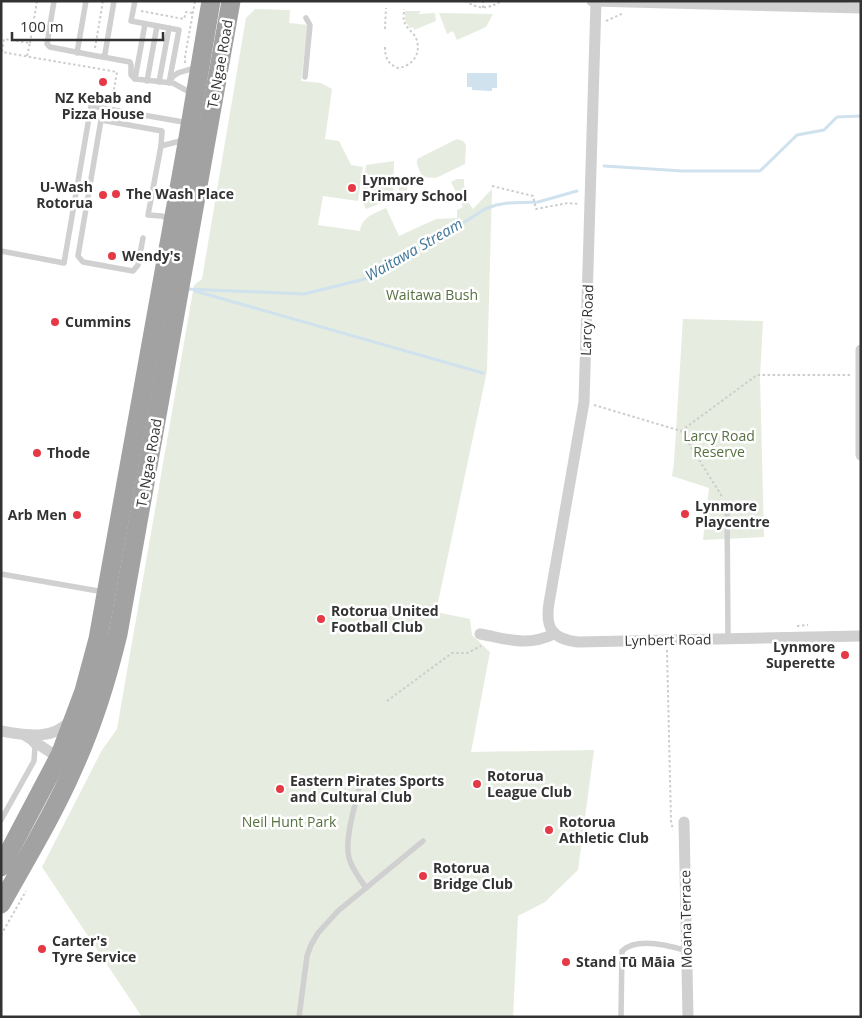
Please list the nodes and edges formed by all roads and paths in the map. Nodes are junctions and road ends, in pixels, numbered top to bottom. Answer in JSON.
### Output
{"nodes":[{"id":1,"x":37,"y":1,"type":"edge"},
{"id":2,"x":54,"y":1,"type":"edge"},
{"id":3,"x":86,"y":1,"type":"edge"},
{"id":4,"x":103,"y":1,"type":"edge"},
{"id":5,"x":114,"y":1,"type":"edge"},
{"id":6,"x":135,"y":1,"type":"edge"},
{"id":7,"x":211,"y":1,"type":"edge"},
{"id":8,"x":231,"y":1,"type":"edge"},
{"id":9,"x":465,"y":1,"type":"edge"},
{"id":10,"x":483,"y":1,"type":"edge"},
{"id":11,"x":502,"y":1,"type":"edge"},
{"id":12,"x":592,"y":1,"type":"edge"},
{"id":13,"x":596,"y":1,"type":"edge"},
{"id":14,"x":837,"y":4,"type":"edge"},
{"id":15,"x":386,"y":8,"type":"dead end"},
{"id":16,"x":483,"y":8,"type":"junction"},
{"id":17,"x":861,"y":8,"type":"edge"},
{"id":18,"x":404,"y":9,"type":"dead end"},
{"id":19,"x":141,"y":11,"type":"dead end"},
{"id":20,"x":193,"y":13,"type":"dead end"},
{"id":21,"x":306,"y":18,"type":"dead end"},
{"id":22,"x":145,"y":24,"type":"junction"},
{"id":23,"x":157,"y":26,"type":"junction"},
{"id":24,"x":169,"y":28,"type":"junction"},
{"id":25,"x":385,"y":29,"type":"dead end"},
{"id":26,"x":30,"y":43,"type":"junction"},
{"id":27,"x":385,"y":47,"type":"dead end"},
{"id":28,"x":94,"y":49,"type":"dead end"},
{"id":29,"x":77,"y":53,"type":"junction"},
{"id":30,"x":27,"y":56,"type":"junction"},
{"id":31,"x":103,"y":57,"type":"junction"},
{"id":32,"x":200,"y":66,"type":"junction"},
{"id":33,"x":305,"y":77,"type":"dead end"},
{"id":34,"x":135,"y":79,"type":"junction"},
{"id":35,"x":147,"y":81,"type":"junction"},
{"id":36,"x":159,"y":82,"type":"junction"},
{"id":37,"x":169,"y":83,"type":"junction"},
{"id":38,"x":195,"y":95,"type":"junction"},
{"id":39,"x":129,"y":104,"type":"dead end"},
{"id":40,"x":190,"y":131,"type":"junction"},
{"id":41,"x":160,"y":146,"type":"junction"},
{"id":42,"x":492,"y":186,"type":"dead end"},
{"id":43,"x":582,"y":204,"type":"dead end"},
{"id":44,"x":174,"y":222,"type":"junction"},
{"id":45,"x":143,"y":238,"type":"dead end"},
{"id":46,"x":1,"y":251,"type":"edge"},
{"id":47,"x":861,"y":350,"type":"edge"},
{"id":48,"x":860,"y":375,"type":"edge"},
{"id":49,"x":592,"y":404,"type":"dead end"},
{"id":50,"x":681,"y":431,"type":"junction"},
{"id":51,"x":861,"y":455,"type":"edge"},
{"id":52,"x":727,"y":504,"type":"joint"},
{"id":53,"x":1,"y":574,"type":"edge"},
{"id":54,"x":106,"y":593,"type":"junction"},
{"id":55,"x":554,"y":634,"type":"junction"},
{"id":56,"x":861,"y":636,"type":"edge"},
{"id":57,"x":482,"y":639,"type":"joint"},
{"id":58,"x":728,"y":640,"type":"junction"},
{"id":59,"x":387,"y":701,"type":"dead end"},
{"id":60,"x":76,"y":713,"type":"junction"},
{"id":61,"x":1,"y":731,"type":"edge"},
{"id":62,"x":24,"y":735,"type":"junction"},
{"id":63,"x":82,"y":750,"type":"junction"},
{"id":64,"x":54,"y":758,"type":"junction"},
{"id":65,"x":360,"y":784,"type":"dead end"},
{"id":66,"x":1,"y":820,"type":"edge"},
{"id":67,"x":684,"y":822,"type":"dead end"},
{"id":68,"x":422,"y":841,"type":"dead end"},
{"id":69,"x":1,"y":867,"type":"edge"},
{"id":70,"x":366,"y":888,"type":"junction"},
{"id":71,"x":1,"y":904,"type":"edge"},
{"id":72,"x":686,"y":951,"type":"junction"},
{"id":73,"x":299,"y":1017,"type":"edge"},
{"id":74,"x":621,"y":1017,"type":"edge"},
{"id":75,"x":688,"y":1017,"type":"edge"}],
"edges":[{"from":1,"to":26,"type":"path"},
{"from":2,"to":29,"type":"lane"},
{"from":3,"to":29,"type":"lane"},
{"from":4,"to":28,"type":"path"},
{"from":5,"to":31,"type":"lane"},
{"from":6,"to":22,"type":"lane"},
{"from":7,"to":32,"type":"highway","name":"Te Ngae Road"},
{"from":8,"to":63,"type":"highway","name":"Te Ngae Road"},
{"from":9,"to":16,"type":"path"},
{"from":10,"to":16,"type":"path"},
{"from":11,"to":16,"type":"path"},
{"from":12,"to":13,"type":"street"},
{"from":13,"to":14,"type":"street"},
{"from":13,"to":55,"type":"street","name":"Larcy Road"},
{"from":14,"to":17,"type":"street"},
{"from":15,"to":25,"type":"path"},
{"from":18,"to":27,"type":"path"},
{"from":19,"to":20,"type":"path"},
{"from":21,"to":33,"type":"lane"},
{"from":22,"to":23,"type":"lane"},
{"from":22,"to":34,"type":"lane"},
{"from":23,"to":24,"type":"lane"},
{"from":23,"to":35,"type":"lane"},
{"from":24,"to":36,"type":"lane"},
{"from":24,"to":37,"type":"lane"},
{"from":26,"to":30,"type":"path"},
{"from":26,"to":30,"type":"path"},
{"from":29,"to":31,"type":"lane"},
{"from":30,"to":39,"type":"path"},
{"from":31,"to":34,"type":"lane"},
{"from":32,"to":37,"type":"lane"},
{"from":32,"to":38,"type":"highway","name":"Te Ngae Road"},
{"from":34,"to":35,"type":"lane"},
{"from":35,"to":36,"type":"lane"},
{"from":36,"to":37,"type":"lane"},
{"from":37,"to":38,"type":"lane"},
{"from":38,"to":40,"type":"highway","name":"Te Ngae Road"},
{"from":40,"to":41,"type":"lane"},
{"from":40,"to":44,"type":"highway","name":"Te Ngae Road"},
{"from":40,"to":46,"type":"lane"},
{"from":41,"to":44,"type":"lane"},
{"from":41,"to":45,"type":"lane"},
{"from":42,"to":43,"type":"path"},
{"from":44,"to":54,"type":"highway","name":"Te Ngae Road"},
{"from":47,"to":48,"type":"street"},
{"from":48,"to":50,"type":"path"},
{"from":48,"to":51,"type":"street"},
{"from":49,"to":50,"type":"path"},
{"from":50,"to":52,"type":"path"},
{"from":52,"to":58,"type":"lane"},
{"from":53,"to":54,"type":"lane"},
{"from":54,"to":60,"type":"highway","name":"Te Ngae Road"},
{"from":55,"to":57,"type":"street"},
{"from":55,"to":58,"type":"street","name":"Lynbert Road"},
{"from":56,"to":58,"type":"street","name":"Lynbert Road"},
{"from":57,"to":59,"type":"path"},
{"from":60,"to":62,"type":"street"},
{"from":60,"to":64,"type":"highway","name":"Te Ngae Road"},
{"from":61,"to":62,"type":"street"},
{"from":62,"to":64,"type":"street"},
{"from":62,"to":66,"type":"lane"},
{"from":63,"to":64,"type":"street"},
{"from":63,"to":71,"type":"highway","name":"Te Ngae Road"},
{"from":64,"to":69,"type":"highway","name":"Te Ngae Road"},
{"from":65,"to":70,"type":"lane"},
{"from":67,"to":72,"type":"street","name":"Moana Terrace"},
{"from":68,"to":70,"type":"lane"},
{"from":70,"to":73,"type":"lane"},
{"from":72,"to":74,"type":"lane"},
{"from":72,"to":75,"type":"street","name":"Moana Terrace"}]}
